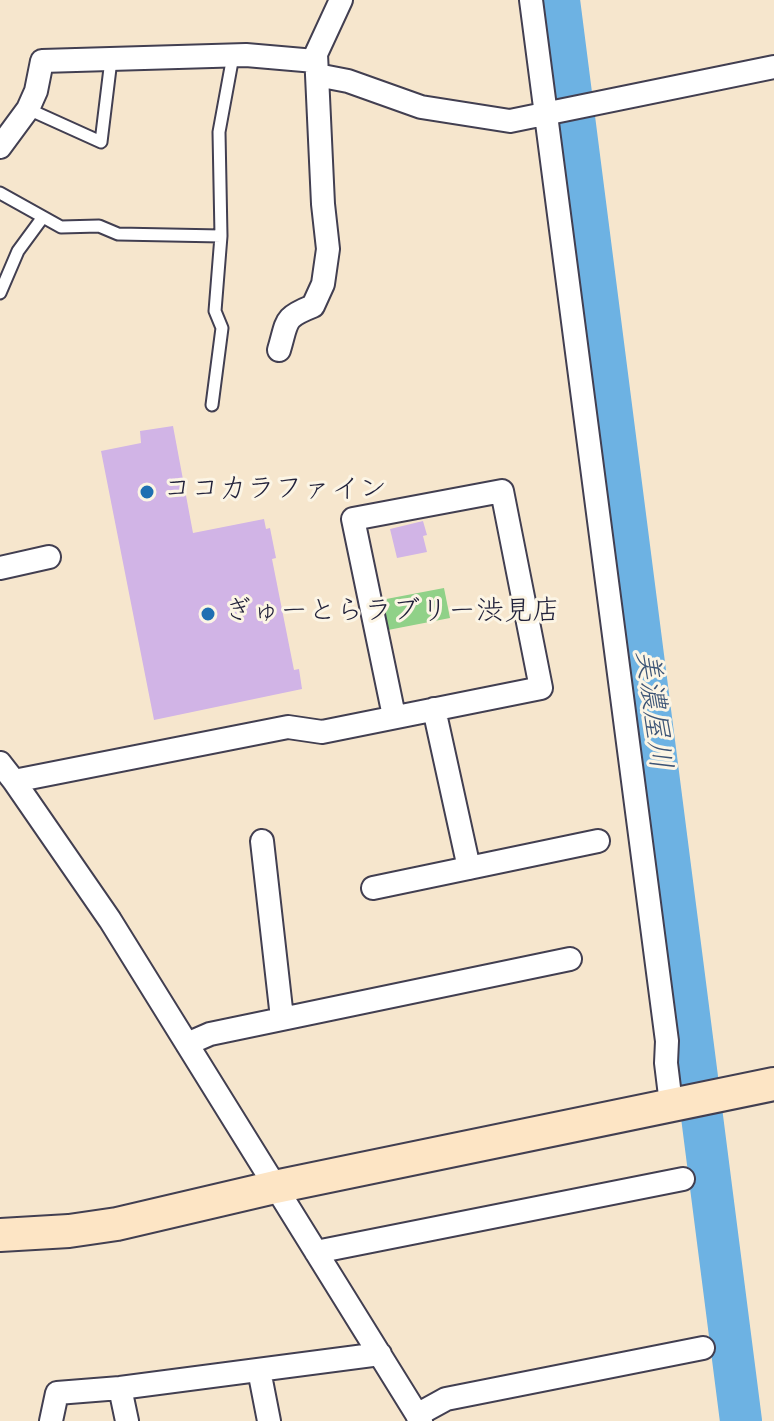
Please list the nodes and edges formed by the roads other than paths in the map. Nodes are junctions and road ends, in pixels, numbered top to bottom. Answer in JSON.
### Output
{"nodes":[{"id":1,"x":341,"y":0,"type":"edge"},
{"id":2,"x":531,"y":0,"type":"edge"},
{"id":3,"x":233,"y":56,"type":"junction"},
{"id":4,"x":111,"y":60,"type":"junction"},
{"id":5,"x":774,"y":67,"type":"edge"},
{"id":6,"x":316,"y":68,"type":"junction"},
{"id":7,"x":28,"y":109,"type":"junction"},
{"id":8,"x":547,"y":113,"type":"junction"},
{"id":9,"x":0,"y":147,"type":"edge"},
{"id":10,"x":0,"y":193,"type":"edge"},
{"id":11,"x":43,"y":217,"type":"junction"},
{"id":12,"x":221,"y":236,"type":"junction"},
{"id":13,"x":0,"y":293,"type":"edge"},
{"id":14,"x":279,"y":350,"type":"dead end"},
{"id":15,"x":212,"y":405,"type":"dead end"},
{"id":16,"x":49,"y":557,"type":"dead end"},
{"id":17,"x":0,"y":568,"type":"edge"},
{"id":18,"x":434,"y":709,"type":"junction"},
{"id":19,"x":394,"y":716,"type":"junction"},
{"id":20,"x":7,"y":772,"type":"edge"},
{"id":21,"x":262,"y":841,"type":"dead end"},
{"id":22,"x":598,"y":841,"type":"dead end"},
{"id":23,"x":469,"y":868,"type":"junction"},
{"id":24,"x":373,"y":888,"type":"dead end"},
{"id":25,"x":570,"y":959,"type":"dead end"},
{"id":26,"x":282,"y":1018,"type":"junction"},
{"id":27,"x":187,"y":1044,"type":"junction"},
{"id":28,"x":774,"y":1084,"type":"edge"},
{"id":29,"x":671,"y":1104,"type":"junction"},
{"id":30,"x":683,"y":1179,"type":"dead end"},
{"id":31,"x":275,"y":1187,"type":"junction"},
{"id":32,"x":0,"y":1235,"type":"edge"},
{"id":33,"x":316,"y":1252,"type":"junction"},
{"id":34,"x":703,"y":1348,"type":"dead end"},
{"id":35,"x":380,"y":1354,"type":"junction"},
{"id":36,"x":259,"y":1370,"type":"junction"},
{"id":37,"x":120,"y":1388,"type":"junction"},
{"id":38,"x":419,"y":1418,"type":"edge"},
{"id":39,"x":51,"y":1421,"type":"edge"},
{"id":40,"x":127,"y":1421,"type":"edge"},
{"id":41,"x":269,"y":1421,"type":"edge"}],
"edges":[{"from":1,"to":6,"type":"street"},
{"from":2,"to":8,"type":"street"},
{"from":3,"to":4,"type":"street"},
{"from":3,"to":6,"type":"street"},
{"from":3,"to":12,"type":"lane"},
{"from":4,"to":7,"type":"street"},
{"from":4,"to":7,"type":"lane"},
{"from":5,"to":8,"type":"street"},
{"from":6,"to":8,"type":"street"},
{"from":6,"to":14,"type":"street"},
{"from":7,"to":9,"type":"street"},
{"from":8,"to":29,"type":"street"},
{"from":10,"to":11,"type":"lane"},
{"from":11,"to":12,"type":"lane"},
{"from":11,"to":13,"type":"lane"},
{"from":12,"to":15,"type":"lane"},
{"from":16,"to":17,"type":"street"},
{"from":18,"to":19,"type":"street"},
{"from":18,"to":19,"type":"street"},
{"from":18,"to":23,"type":"street"},
{"from":19,"to":20,"type":"street"},
{"from":20,"to":27,"type":"street"},
{"from":21,"to":26,"type":"street"},
{"from":22,"to":23,"type":"street"},
{"from":23,"to":24,"type":"street"},
{"from":25,"to":26,"type":"street"},
{"from":26,"to":27,"type":"street"},
{"from":27,"to":31,"type":"street"},
{"from":28,"to":29,"type":"street"},
{"from":29,"to":31,"type":"street"},
{"from":30,"to":33,"type":"street"},
{"from":31,"to":32,"type":"street"},
{"from":31,"to":33,"type":"street"},
{"from":33,"to":35,"type":"street"},
{"from":34,"to":38,"type":"street"},
{"from":35,"to":36,"type":"street"},
{"from":35,"to":38,"type":"street"},
{"from":36,"to":37,"type":"street"},
{"from":36,"to":41,"type":"street"},
{"from":37,"to":39,"type":"street"},
{"from":37,"to":40,"type":"street"}]}
